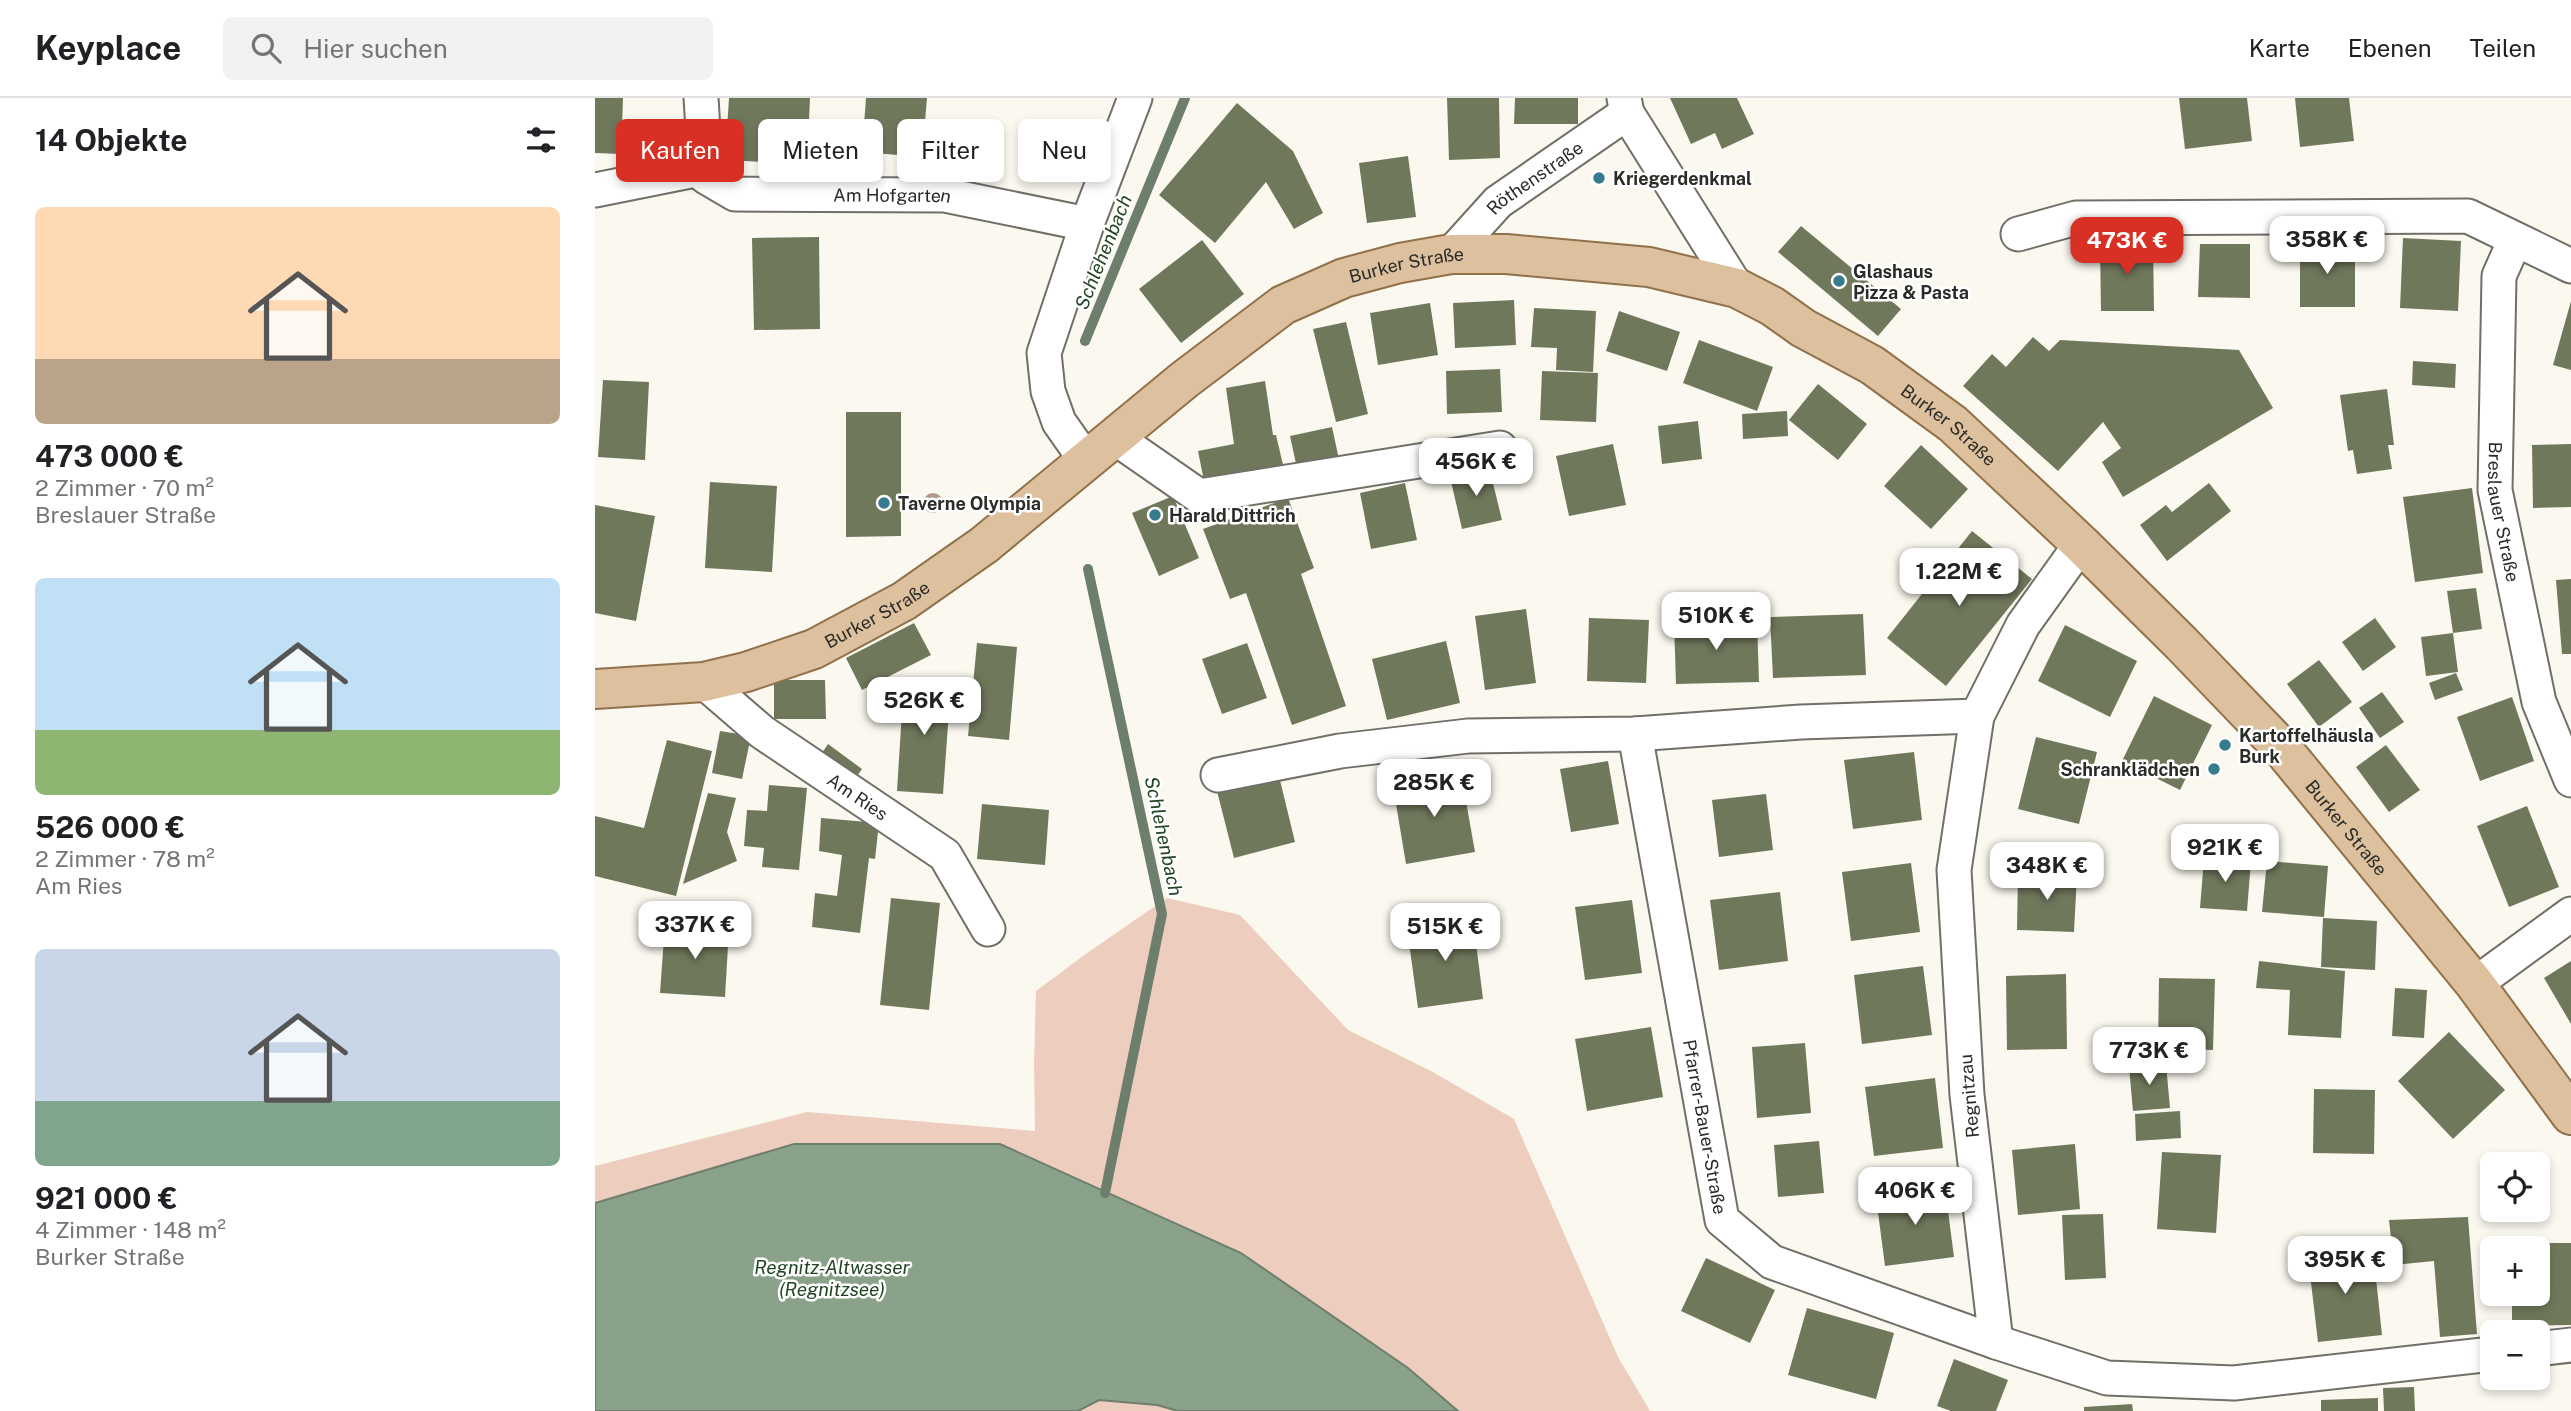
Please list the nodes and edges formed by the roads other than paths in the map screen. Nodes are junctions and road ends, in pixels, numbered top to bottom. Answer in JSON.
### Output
{"nodes":[{"id":1,"x":701,"y":98,"type":"edge"},
{"id":2,"x":1135,"y":98,"type":"edge"},
{"id":3,"x":1625,"y":105,"type":"edge"},
{"id":4,"x":702,"y":119,"type":"edge"},
{"id":5,"x":633,"y":182,"type":"edge"},
{"id":6,"x":715,"y":182,"type":"edge"},
{"id":7,"x":595,"y":190,"type":"edge"},
{"id":8,"x":1087,"y":224,"type":"junction"},
{"id":9,"x":2018,"y":234,"type":"dead end"},
{"id":10,"x":2515,"y":240,"type":"junction"},
{"id":11,"x":1451,"y":254,"type":"junction"},
{"id":12,"x":2571,"y":266,"type":"edge"},
{"id":13,"x":1737,"y":288,"type":"junction"},
{"id":14,"x":1100,"y":448,"type":"junction"},
{"id":15,"x":1500,"y":448,"type":"dead end"},
{"id":16,"x":2081,"y":544,"type":"junction"},
{"id":17,"x":704,"y":682,"type":"junction"},
{"id":18,"x":595,"y":689,"type":"edge"},
{"id":19,"x":1977,"y":716,"type":"junction"},
{"id":20,"x":1635,"y":734,"type":"junction"},
{"id":21,"x":1218,"y":775,"type":"dead end"},
{"id":22,"x":2571,"y":780,"type":"edge"},
{"id":23,"x":2571,"y":914,"type":"edge"},
{"id":24,"x":988,"y":929,"type":"dead end"},
{"id":25,"x":2475,"y":984,"type":"junction"},
{"id":26,"x":2571,"y":1115,"type":"edge"},
{"id":27,"x":1996,"y":1342,"type":"junction"},
{"id":28,"x":2571,"y":1345,"type":"edge"},
{"id":29,"x":2550,"y":1347,"type":"edge"},
{"id":30,"x":2480,"y":1355,"type":"edge"}],
"edges":[{"from":1,"to":4,"type":"street"},
{"from":2,"to":8,"type":"street"},
{"from":3,"to":11,"type":"street","name":"Röthenstraße"},
{"from":3,"to":13,"type":"street","name":"Röthenstraße"},
{"from":5,"to":7,"type":"street"},
{"from":6,"to":8,"type":"street","name":"Am Hofgarten"},
{"from":8,"to":14,"type":"street"},
{"from":9,"to":10,"type":"street"},
{"from":10,"to":12,"type":"street"},
{"from":10,"to":22,"type":"street","name":"Breslauer Straße"},
{"from":11,"to":13,"type":"main road","name":"Burker Straße"},
{"from":11,"to":14,"type":"main road","name":"Burker Straße"},
{"from":13,"to":16,"type":"main road","name":"Burker Straße"},
{"from":14,"to":15,"type":"street"},
{"from":14,"to":17,"type":"main road","name":"Burker Straße"},
{"from":16,"to":19,"type":"street","name":"Regnitzau"},
{"from":16,"to":25,"type":"main road","name":"Burker Straße"},
{"from":17,"to":18,"type":"main road","name":"Burker Straße"},
{"from":17,"to":24,"type":"street","name":"Am Ries"},
{"from":19,"to":20,"type":"street"},
{"from":19,"to":27,"type":"street","name":"Regnitzau"},
{"from":20,"to":21,"type":"street"},
{"from":20,"to":27,"type":"street","name":"Pfarrer-Bauer-Straße"},
{"from":23,"to":25,"type":"street"},
{"from":25,"to":26,"type":"main road","name":"Burker Straße"},
{"from":27,"to":30,"type":"street"},
{"from":28,"to":29,"type":"street"}]}
